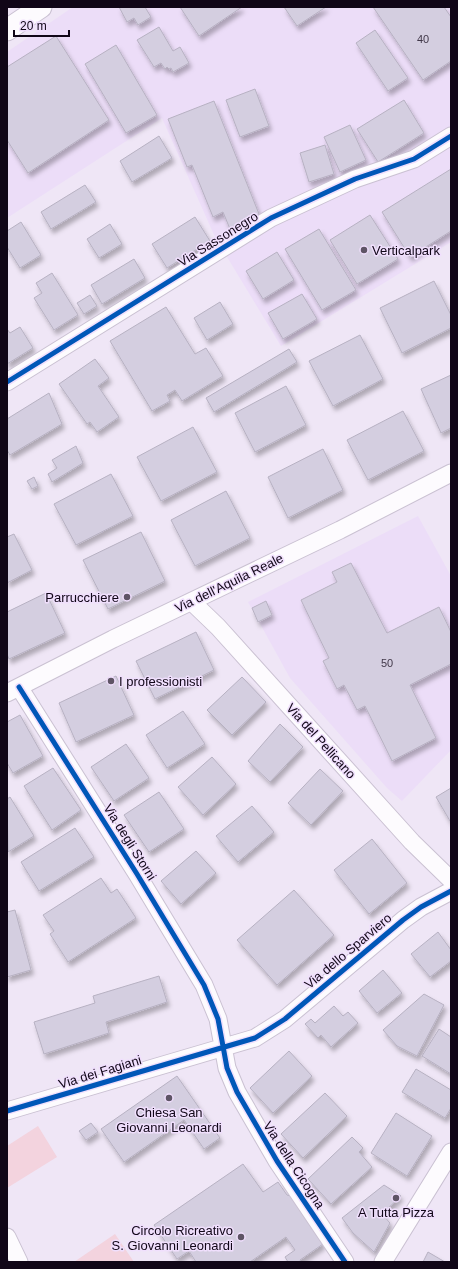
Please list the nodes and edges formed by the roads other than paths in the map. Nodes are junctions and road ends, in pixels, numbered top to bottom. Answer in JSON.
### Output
{"nodes":[{"id":1,"x":41,"y":7,"type":"edge"},
{"id":2,"x":7,"y":30,"type":"edge"},
{"id":3,"x":451,"y":136,"type":"edge"},
{"id":4,"x":7,"y":382,"type":"edge"},
{"id":5,"x":451,"y":473,"type":"edge"},
{"id":6,"x":192,"y":602,"type":"junction"},
{"id":7,"x":13,"y":690,"type":"edge"},
{"id":8,"x":451,"y":880,"type":"edge"},
{"id":9,"x":451,"y":891,"type":"edge"},
{"id":10,"x":223,"y":1048,"type":"junction"},
{"id":11,"x":7,"y":1111,"type":"edge"},
{"id":12,"x":451,"y":1152,"type":"edge"},
{"id":13,"x":7,"y":1237,"type":"edge"},
{"id":14,"x":19,"y":1262,"type":"edge"},
{"id":15,"x":345,"y":1262,"type":"edge"},
{"id":16,"x":383,"y":1262,"type":"edge"}],
"edges":[{"from":1,"to":2,"type":"street"},
{"from":3,"to":4,"type":"street","name":"Via Sassonegro"},
{"from":5,"to":6,"type":"street","name":"Via dell'Aquila Reale"},
{"from":6,"to":7,"type":"street","name":"Via dell'Aquila Reale"},
{"from":6,"to":8,"type":"street","name":"Via del Pellicano"},
{"from":7,"to":10,"type":"street","name":"Via degli Storni"},
{"from":9,"to":10,"type":"street","name":"Via dello Sparviero"},
{"from":10,"to":11,"type":"street","name":"Via dei Fagiani"},
{"from":10,"to":15,"type":"street","name":"Via della Cicogna"},
{"from":12,"to":16,"type":"street"},
{"from":13,"to":14,"type":"street"}]}
